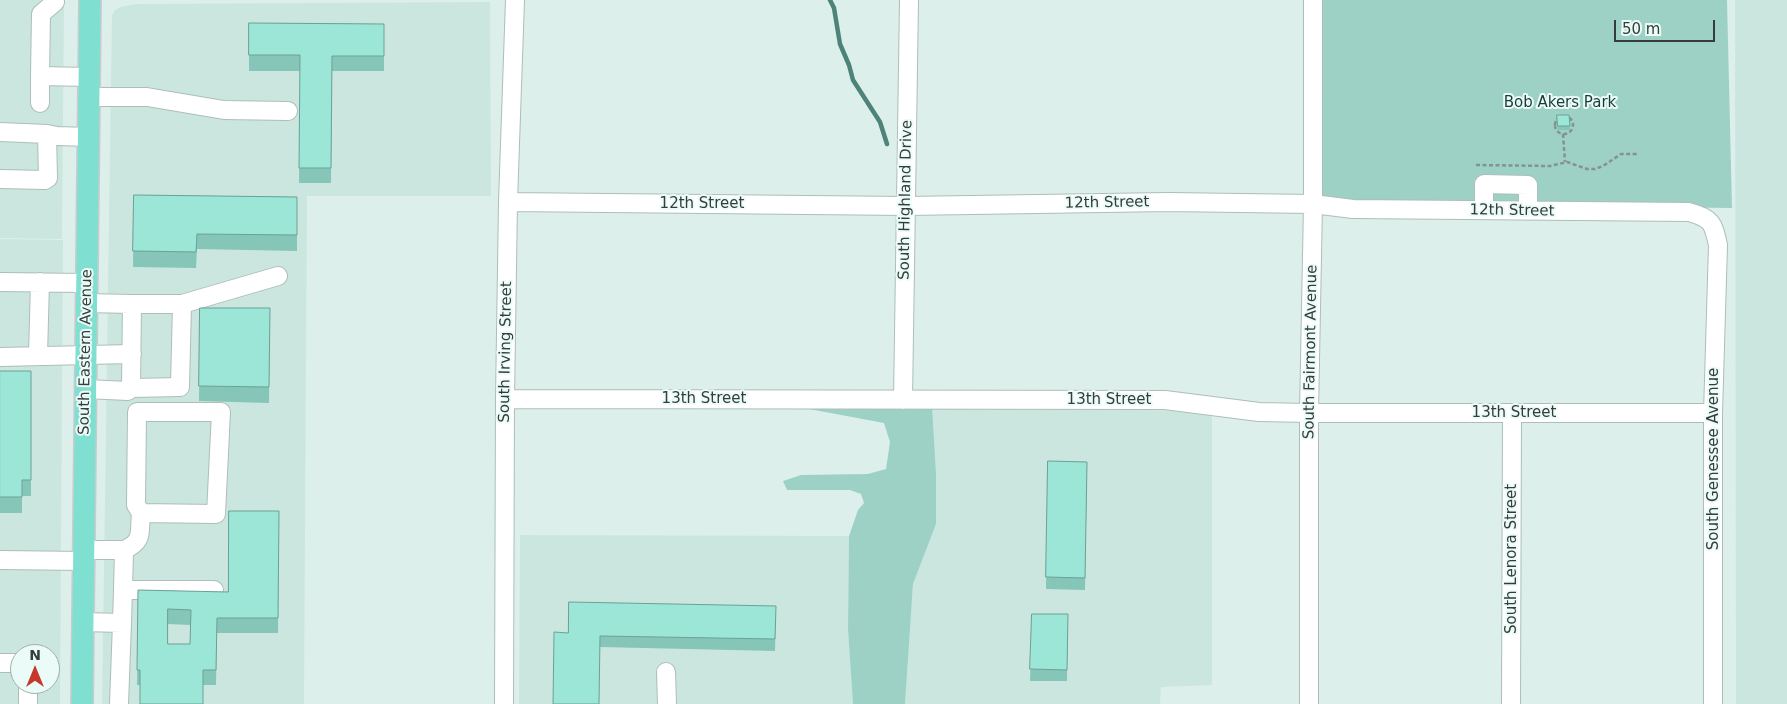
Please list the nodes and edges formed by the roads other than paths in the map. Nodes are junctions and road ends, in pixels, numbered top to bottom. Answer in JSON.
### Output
{"nodes":[{"id":1,"x":90,"y":0,"type":"edge"},
{"id":2,"x":515,"y":0,"type":"edge"},
{"id":3,"x":909,"y":0,"type":"edge"},
{"id":4,"x":1313,"y":0,"type":"edge"},
{"id":5,"x":58,"y":1,"type":"edge"},
{"id":6,"x":40,"y":76,"type":"junction"},
{"id":7,"x":89,"y":87,"type":"junction"},
{"id":8,"x":40,"y":103,"type":"dead end"},
{"id":9,"x":288,"y":111,"type":"dead end"},
{"id":10,"x":0,"y":132,"type":"edge"},
{"id":11,"x":47,"y":134,"type":"junction"},
{"id":12,"x":88,"y":136,"type":"junction"},
{"id":13,"x":0,"y":179,"type":"edge"},
{"id":14,"x":508,"y":202,"type":"junction"},
{"id":15,"x":1313,"y":204,"type":"junction"},
{"id":16,"x":906,"y":206,"type":"junction"},
{"id":17,"x":1484,"y":210,"type":"junction"},
{"id":18,"x":1528,"y":211,"type":"junction"},
{"id":19,"x":1706,"y":218,"type":"joint"},
{"id":20,"x":278,"y":276,"type":"dead end"},
{"id":21,"x":0,"y":282,"type":"edge"},
{"id":22,"x":40,"y":282,"type":"junction"},
{"id":23,"x":87,"y":293,"type":"junction"},
{"id":24,"x":132,"y":304,"type":"junction"},
{"id":25,"x":182,"y":304,"type":"junction"},
{"id":26,"x":132,"y":354,"type":"junction"},
{"id":27,"x":38,"y":356,"type":"junction"},
{"id":28,"x":86,"y":356,"type":"junction"},
{"id":29,"x":0,"y":357,"type":"edge"},
{"id":30,"x":131,"y":388,"type":"junction"},
{"id":31,"x":86,"y":389,"type":"junction"},
{"id":32,"x":505,"y":399,"type":"junction"},
{"id":33,"x":903,"y":400,"type":"junction"},
{"id":34,"x":1309,"y":413,"type":"junction"},
{"id":35,"x":1512,"y":413,"type":"junction"},
{"id":36,"x":1714,"y":413,"type":"junction"},
{"id":37,"x":141,"y":514,"type":"junction"},
{"id":38,"x":124,"y":550,"type":"junction"},
{"id":39,"x":84,"y":555,"type":"junction"},
{"id":40,"x":0,"y":560,"type":"edge"},
{"id":41,"x":123,"y":590,"type":"junction"},
{"id":42,"x":214,"y":590,"type":"edge"},
{"id":43,"x":83,"y":622,"type":"junction"},
{"id":44,"x":122,"y":623,"type":"junction"},
{"id":45,"x":666,"y":672,"type":"dead end"},
{"id":46,"x":82,"y":704,"type":"edge"},
{"id":47,"x":119,"y":704,"type":"edge"},
{"id":48,"x":504,"y":704,"type":"edge"},
{"id":49,"x":667,"y":704,"type":"edge"},
{"id":50,"x":1309,"y":704,"type":"edge"},
{"id":51,"x":1511,"y":704,"type":"edge"},
{"id":52,"x":1713,"y":704,"type":"edge"}],
"edges":[{"from":1,"to":7,"type":"main road","name":"South Eastern Avenue"},
{"from":2,"to":14,"type":"street","name":"South Irving Street"},
{"from":3,"to":16,"type":"street","name":"South Highland Drive"},
{"from":4,"to":15,"type":"street","name":"South Fairmont Avenue"},
{"from":5,"to":6,"type":"street"},
{"from":6,"to":7,"type":"street"},
{"from":6,"to":8,"type":"street"},
{"from":7,"to":9,"type":"street"},
{"from":7,"to":12,"type":"main road","name":"South Eastern Avenue"},
{"from":10,"to":11,"type":"street"},
{"from":11,"to":12,"type":"street"},
{"from":11,"to":13,"type":"street"},
{"from":12,"to":23,"type":"main road","name":"South Eastern Avenue"},
{"from":14,"to":16,"type":"street","name":"12th Street"},
{"from":14,"to":32,"type":"street","name":"South Irving Street"},
{"from":15,"to":16,"type":"street","name":"12th Street"},
{"from":15,"to":17,"type":"street","name":"12th Street"},
{"from":15,"to":34,"type":"street","name":"South Fairmont Avenue"},
{"from":16,"to":33,"type":"street","name":"South Highland Drive"},
{"from":17,"to":18,"type":"street","name":"12th Street"},
{"from":17,"to":18,"type":"street"},
{"from":18,"to":19,"type":"street","name":"12th Street"},
{"from":19,"to":36,"type":"street","name":"South Genessee Avenue"},
{"from":20,"to":25,"type":"street"},
{"from":21,"to":22,"type":"street"},
{"from":22,"to":23,"type":"street"},
{"from":22,"to":27,"type":"street"},
{"from":23,"to":24,"type":"street"},
{"from":23,"to":28,"type":"main road","name":"South Eastern Avenue"},
{"from":24,"to":25,"type":"street"},
{"from":24,"to":26,"type":"street"},
{"from":25,"to":30,"type":"street"},
{"from":26,"to":28,"type":"street"},
{"from":26,"to":30,"type":"street"},
{"from":27,"to":28,"type":"street"},
{"from":27,"to":29,"type":"street"},
{"from":28,"to":31,"type":"main road","name":"South Eastern Avenue"},
{"from":30,"to":31,"type":"street"},
{"from":31,"to":39,"type":"main road","name":"South Eastern Avenue"},
{"from":32,"to":33,"type":"street","name":"13th Street"},
{"from":32,"to":48,"type":"street","name":"South Irving Street"},
{"from":33,"to":34,"type":"street","name":"13th Street"},
{"from":34,"to":35,"type":"street","name":"13th Street"},
{"from":34,"to":50,"type":"street","name":"South Fairmont Avenue"},
{"from":35,"to":36,"type":"street","name":"13th Street"},
{"from":35,"to":51,"type":"street","name":"South Lenora Street"},
{"from":36,"to":52,"type":"street","name":"South Genessee Avenue"},
{"from":37,"to":37,"type":"street"},
{"from":37,"to":38,"type":"street"},
{"from":38,"to":39,"type":"street"},
{"from":38,"to":41,"type":"street"},
{"from":39,"to":40,"type":"street"},
{"from":39,"to":43,"type":"main road","name":"South Eastern Avenue"},
{"from":41,"to":42,"type":"street"},
{"from":41,"to":44,"type":"street"},
{"from":43,"to":44,"type":"street"},
{"from":43,"to":46,"type":"main road","name":"South Eastern Avenue"},
{"from":44,"to":47,"type":"street"},
{"from":45,"to":49,"type":"street"}]}
